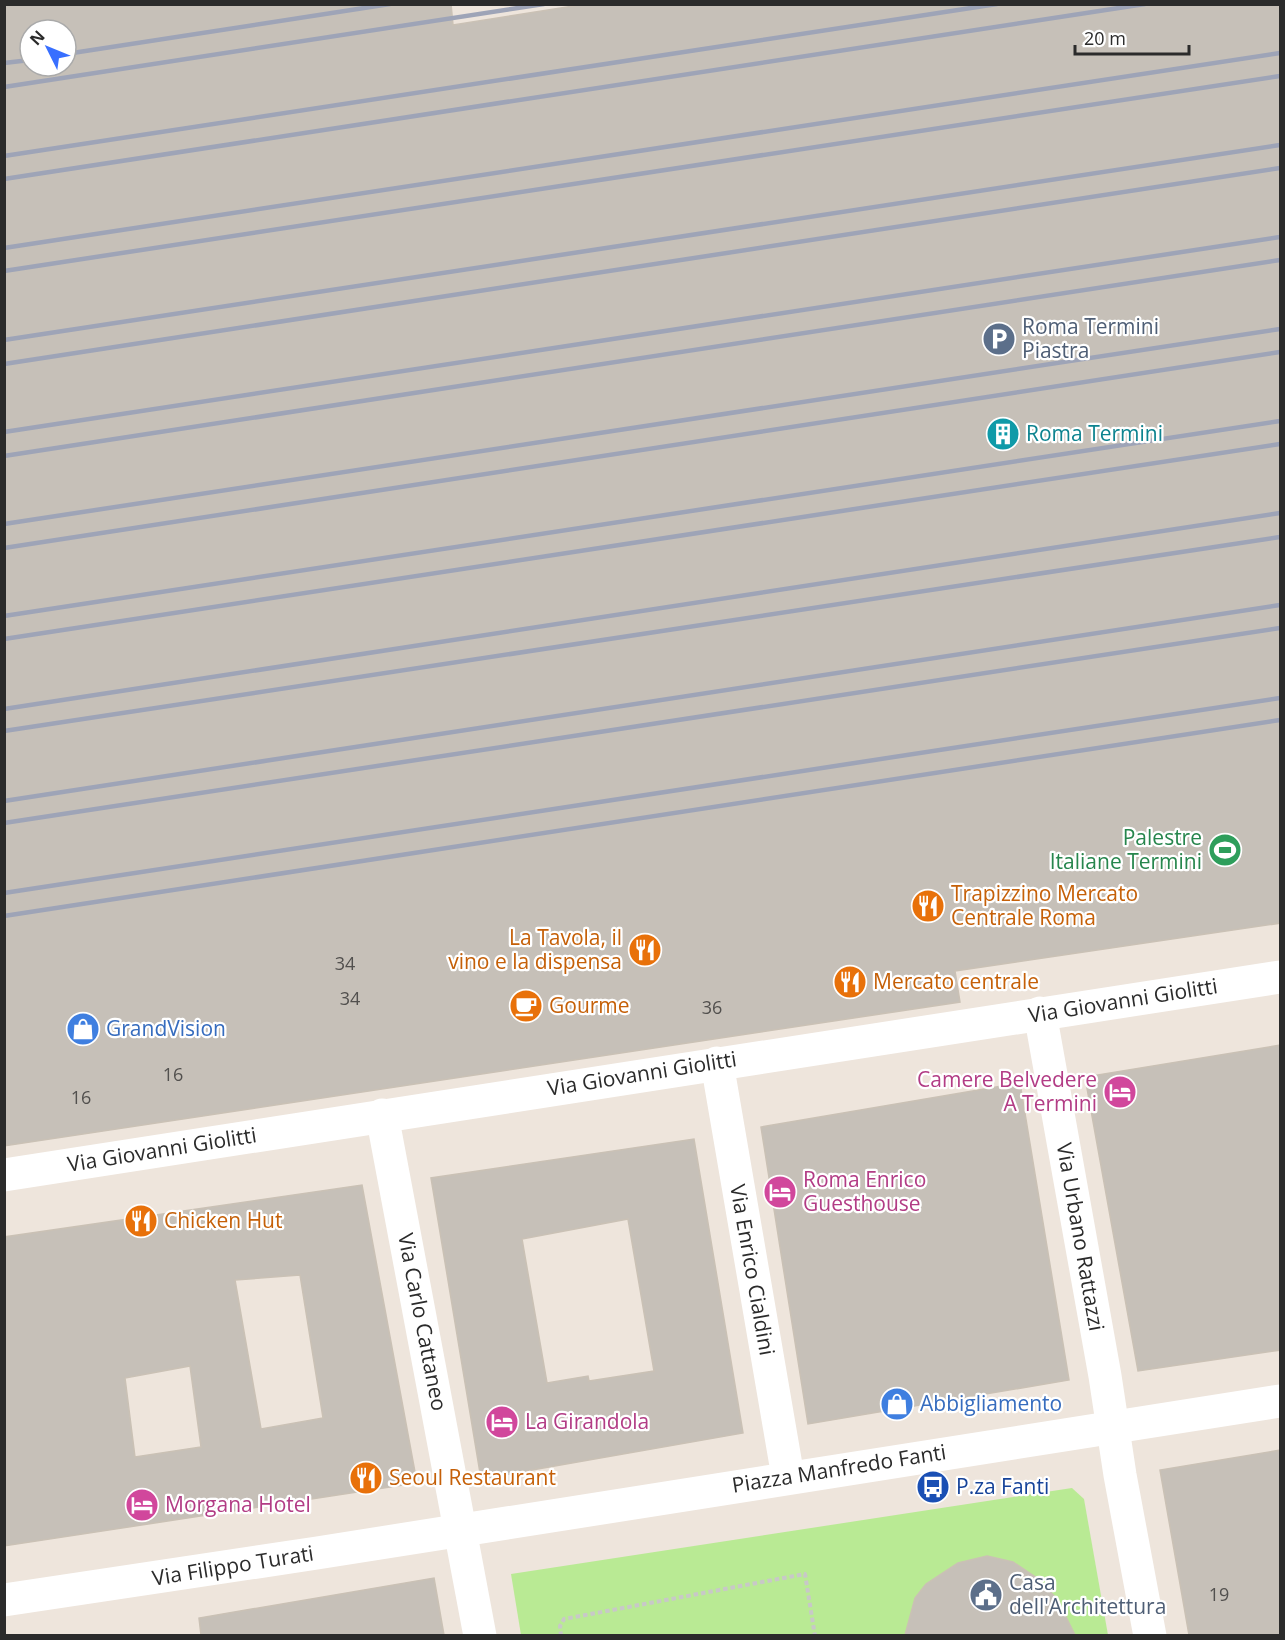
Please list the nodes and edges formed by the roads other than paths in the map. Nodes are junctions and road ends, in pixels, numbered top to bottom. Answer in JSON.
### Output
{"nodes":[{"id":1,"x":1281,"y":977,"type":"edge"},
{"id":2,"x":1040,"y":1013,"type":"junction"},
{"id":3,"x":717,"y":1063,"type":"junction"},
{"id":4,"x":382,"y":1115,"type":"junction"},
{"id":5,"x":4,"y":1175,"type":"edge"},
{"id":6,"x":1281,"y":1401,"type":"edge"},
{"id":7,"x":1113,"y":1426,"type":"junction"},
{"id":8,"x":788,"y":1477,"type":"junction"},
{"id":9,"x":462,"y":1529,"type":"junction"},
{"id":10,"x":4,"y":1600,"type":"edge"},
{"id":11,"x":480,"y":1635,"type":"edge"},
{"id":12,"x":1150,"y":1635,"type":"edge"}],
"edges":[{"from":1,"to":2,"type":"street","name":"Via Giovanni Giolitti"},
{"from":2,"to":3,"type":"street","name":"Via Giovanni Giolitti"},
{"from":2,"to":7,"type":"street","name":"Via Urbano Rattazzi"},
{"from":3,"to":4,"type":"street","name":"Via Giovanni Giolitti"},
{"from":3,"to":8,"type":"street","name":"Via Enrico Cialdini"},
{"from":4,"to":5,"type":"street","name":"Via Giovanni Giolitti"},
{"from":4,"to":9,"type":"street","name":"Via Carlo Cattaneo"},
{"from":6,"to":7,"type":"street"},
{"from":7,"to":8,"type":"street","name":"Piazza Manfredo Fanti"},
{"from":7,"to":12,"type":"street"},
{"from":8,"to":9,"type":"street","name":"Piazza Manfredo Fanti"},
{"from":9,"to":10,"type":"street","name":"Via Filippo Turati"},
{"from":9,"to":11,"type":"street"}]}
